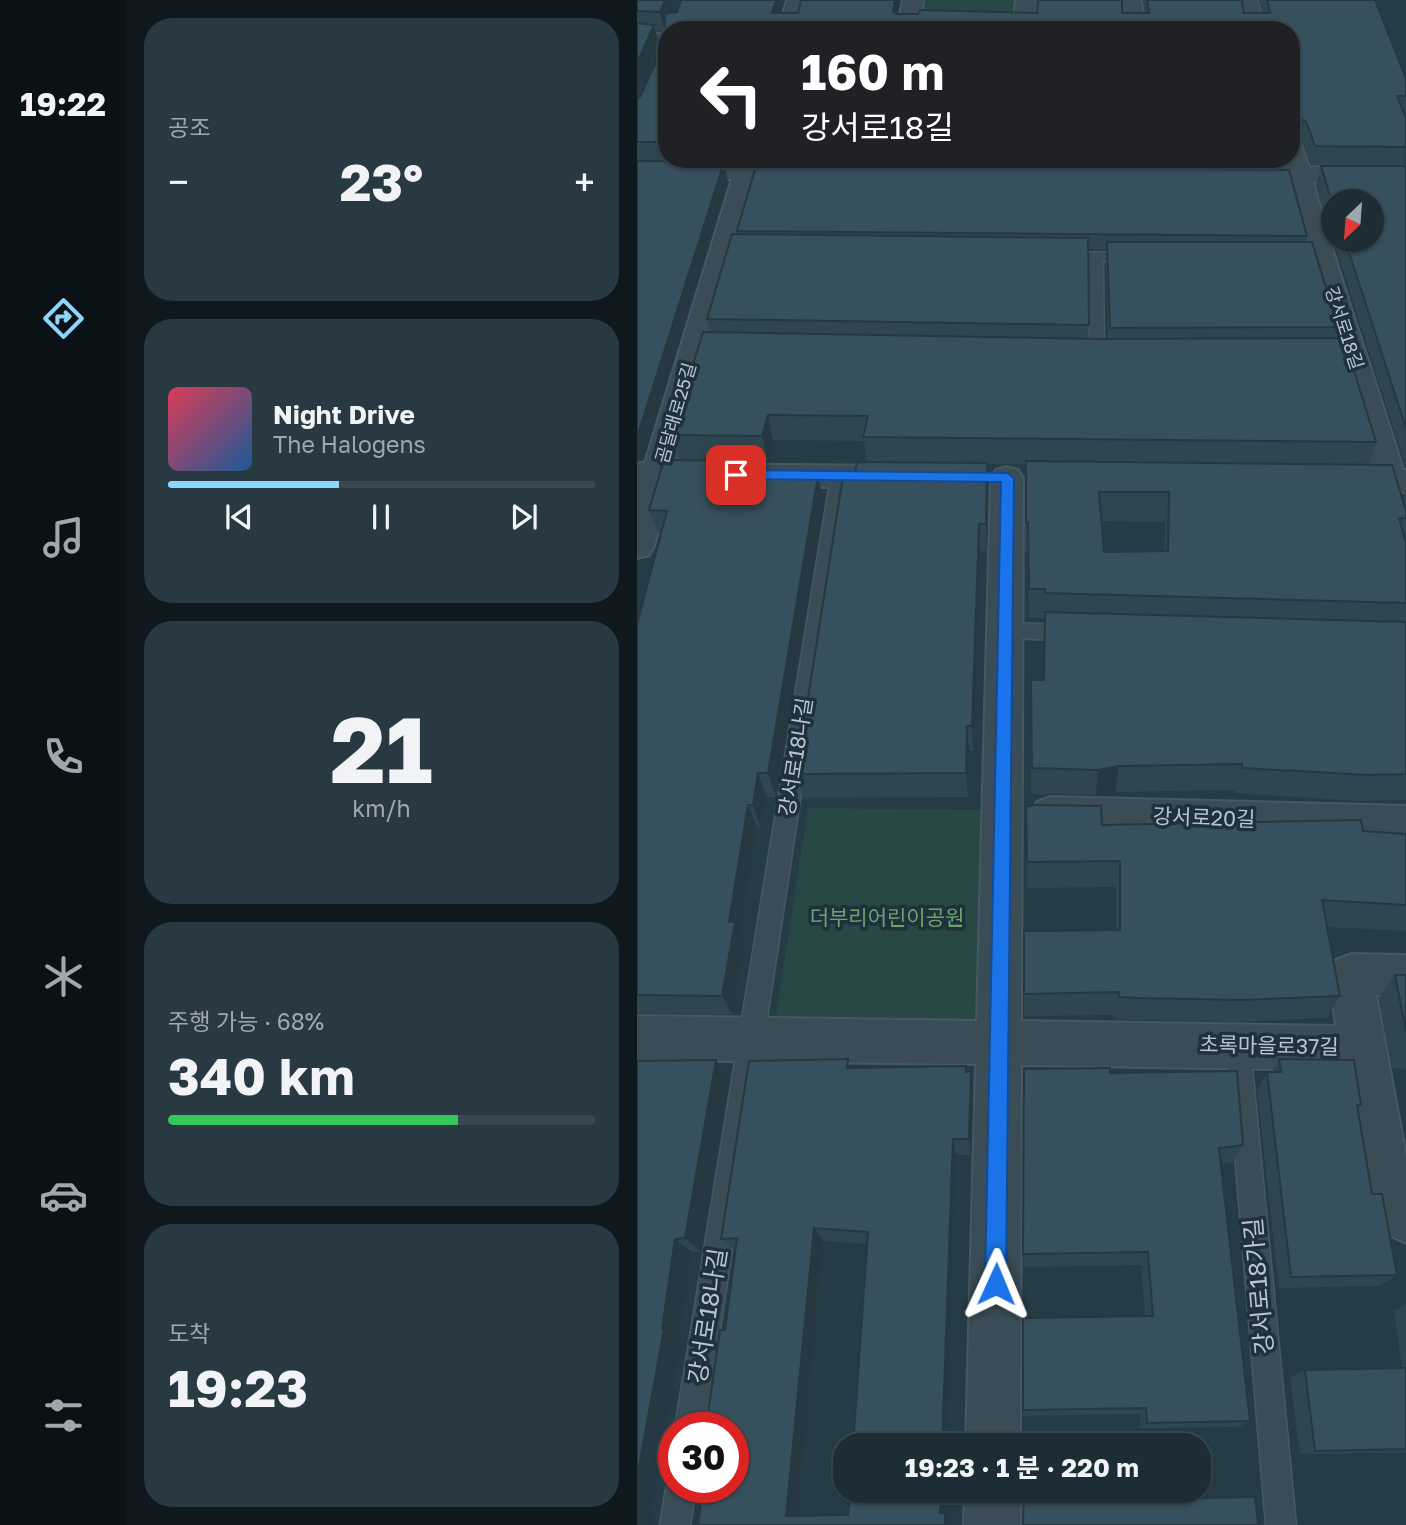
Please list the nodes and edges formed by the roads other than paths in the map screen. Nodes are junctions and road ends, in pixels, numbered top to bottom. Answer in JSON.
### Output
{"nodes":[{"id":1,"x":797,"y":0,"type":"edge"},
{"id":2,"x":913,"y":0,"type":"edge"},
{"id":3,"x":1026,"y":0,"type":"edge"},
{"id":4,"x":1131,"y":0,"type":"edge"},
{"id":5,"x":1247,"y":0,"type":"edge"},
{"id":6,"x":791,"y":21,"type":"edge"},
{"id":7,"x":910,"y":21,"type":"edge"},
{"id":8,"x":1025,"y":21,"type":"edge"},
{"id":9,"x":1133,"y":21,"type":"edge"},
{"id":10,"x":1252,"y":21,"type":"edge"},
{"id":11,"x":637,"y":36,"type":"edge"},
{"id":12,"x":658,"y":37,"type":"edge"},
{"id":13,"x":692,"y":168,"type":"edge"},
{"id":14,"x":747,"y":168,"type":"edge"},
{"id":15,"x":783,"y":168,"type":"edge"},
{"id":16,"x":876,"y":168,"type":"edge"},
{"id":17,"x":894,"y":168,"type":"edge"},
{"id":18,"x":1298,"y":168,"type":"edge"},
{"id":19,"x":637,"y":171,"type":"edge"},
{"id":20,"x":829,"y":172,"type":"edge"},
{"id":21,"x":857,"y":172,"type":"edge"},
{"id":22,"x":911,"y":172,"type":"edge"},
{"id":23,"x":1210,"y":174,"type":"edge"},
{"id":24,"x":1300,"y":175,"type":"junction"},
{"id":25,"x":1406,"y":176,"type":"edge"},
{"id":26,"x":1041,"y":256,"type":"edge"},
{"id":27,"x":1096,"y":257,"type":"junction"},
{"id":28,"x":1149,"y":257,"type":"edge"},
{"id":29,"x":1098,"y":357,"type":"edge"},
{"id":30,"x":647,"y":474,"type":"edge"},
{"id":31,"x":840,"y":476,"type":"junction"},
{"id":32,"x":924,"y":477,"type":"edge"},
{"id":33,"x":1007,"y":478,"type":"dead end"},
{"id":34,"x":1322,"y":481,"type":"edge"},
{"id":35,"x":1398,"y":489,"type":"edge"},
{"id":36,"x":637,"y":546,"type":"edge"},
{"id":37,"x":1005,"y":630,"type":"junction"},
{"id":38,"x":1088,"y":632,"type":"edge"},
{"id":39,"x":1003,"y":812,"type":"junction"},
{"id":40,"x":1406,"y":823,"type":"edge"},
{"id":41,"x":1406,"y":975,"type":"edge"},
{"id":42,"x":637,"y":1038,"type":"edge"},
{"id":43,"x":752,"y":1039,"type":"junction"},
{"id":44,"x":999,"y":1042,"type":"junction"},
{"id":45,"x":1238,"y":1046,"type":"junction"},
{"id":46,"x":1362,"y":1048,"type":"junction"},
{"id":47,"x":1406,"y":1217,"type":"edge"},
{"id":48,"x":694,"y":1412,"type":"edge"},
{"id":49,"x":993,"y":1433,"type":"edge"},
{"id":50,"x":679,"y":1503,"type":"edge"},
{"id":51,"x":993,"y":1503,"type":"edge"},
{"id":52,"x":675,"y":1525,"type":"edge"},
{"id":53,"x":992,"y":1525,"type":"edge"},
{"id":54,"x":1280,"y":1525,"type":"edge"}],
"edges":[{"from":1,"to":6,"type":"street"},
{"from":2,"to":7,"type":"street"},
{"from":3,"to":8,"type":"street"},
{"from":4,"to":9,"type":"street"},
{"from":5,"to":10,"type":"street"},
{"from":11,"to":12,"type":"lane"},
{"from":13,"to":19,"type":"street"},
{"from":14,"to":30,"type":"street","name":"곰달래로25길"},
{"from":15,"to":20,"type":"street"},
{"from":16,"to":21,"type":"street"},
{"from":17,"to":22,"type":"street"},
{"from":18,"to":24,"type":"street","name":"강서로18길"},
{"from":23,"to":24,"type":"street"},
{"from":24,"to":25,"type":"street"},
{"from":24,"to":35,"type":"street","name":"강서로18길"},
{"from":26,"to":27,"type":"lane"},
{"from":27,"to":28,"type":"lane"},
{"from":27,"to":29,"type":"lane"},
{"from":30,"to":31,"type":"street"},
{"from":30,"to":36,"type":"street","name":"곰달래로25길"},
{"from":31,"to":32,"type":"street"},
{"from":31,"to":43,"type":"lane","name":"강서로18나길"},
{"from":33,"to":37,"type":"street"},
{"from":34,"to":35,"type":"street","name":"강서로18길"},
{"from":37,"to":38,"type":"lane"},
{"from":37,"to":39,"type":"street"},
{"from":39,"to":40,"type":"street","name":"강서로20길"},
{"from":39,"to":44,"type":"street"},
{"from":41,"to":46,"type":"street"},
{"from":42,"to":43,"type":"street"},
{"from":43,"to":44,"type":"street"},
{"from":43,"to":48,"type":"lane","name":"강서로18나길"},
{"from":44,"to":45,"type":"street","name":"초록마을로37길"},
{"from":44,"to":49,"type":"street"},
{"from":45,"to":46,"type":"street","name":"초록마을로37길"},
{"from":45,"to":54,"type":"lane","name":"강서로18가길"},
{"from":46,"to":47,"type":"street","name":"초록마을로37길"},
{"from":50,"to":52,"type":"lane"},
{"from":51,"to":53,"type":"street"}]}
